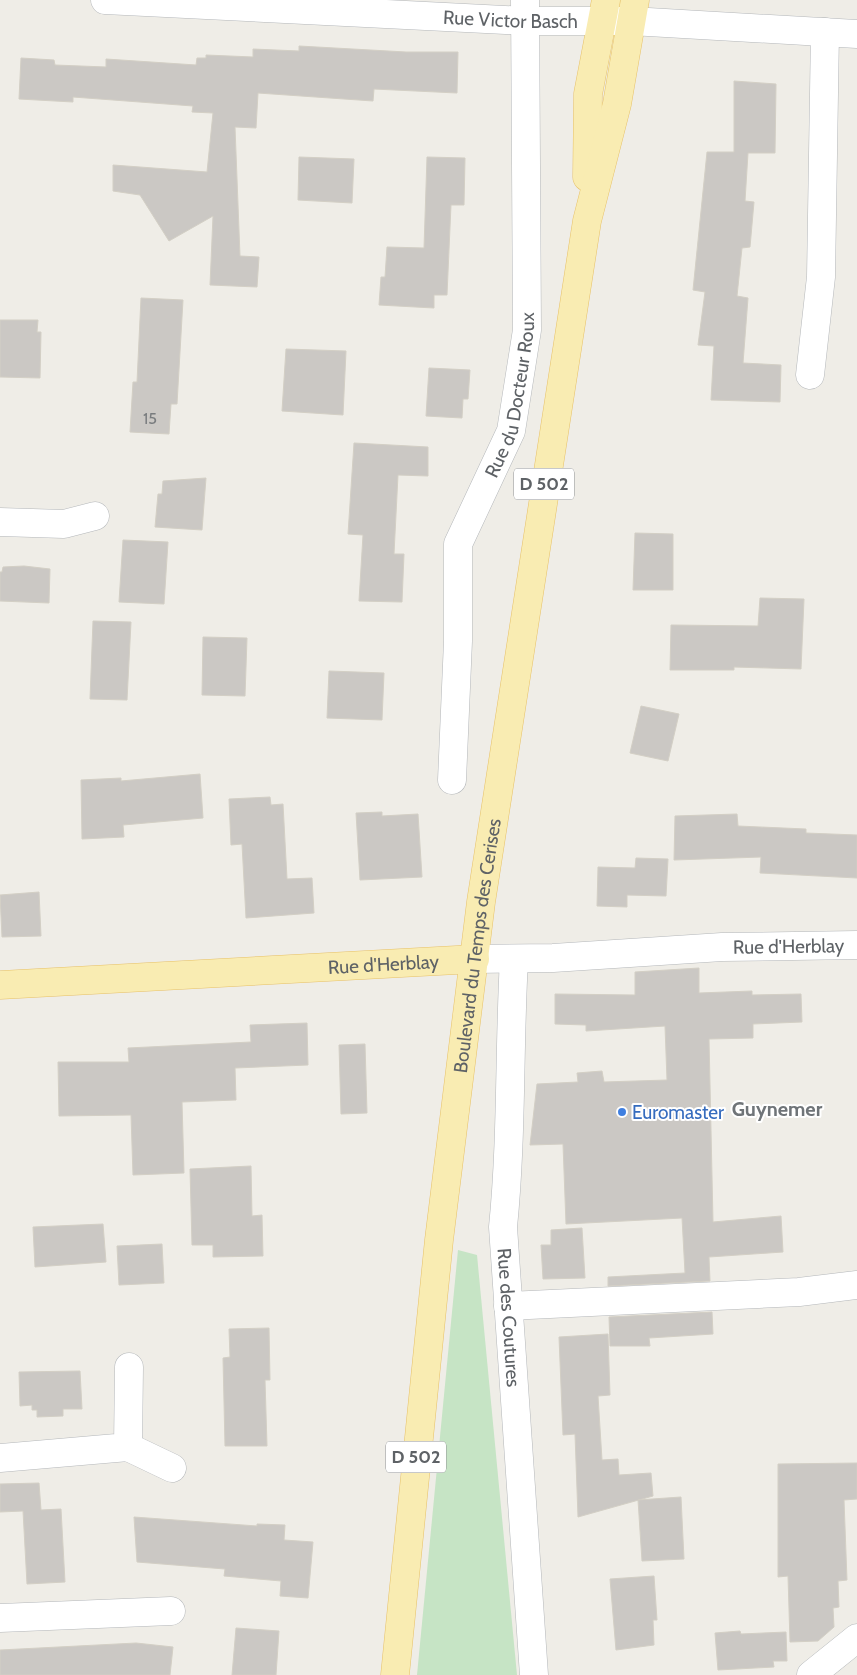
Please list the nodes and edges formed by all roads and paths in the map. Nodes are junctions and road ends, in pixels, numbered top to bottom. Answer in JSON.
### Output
{"nodes":[{"id":1,"x":105,"y":0,"type":"edge"},
{"id":2,"x":526,"y":10,"type":"edge"},
{"id":3,"x":604,"y":10,"type":"edge"},
{"id":4,"x":633,"y":11,"type":"edge"},
{"id":5,"x":825,"y":32,"type":"junction"},
{"id":6,"x":857,"y":34,"type":"edge"},
{"id":7,"x":586,"y":221,"type":"junction"},
{"id":8,"x":810,"y":375,"type":"dead end"},
{"id":9,"x":95,"y":516,"type":"dead end"},
{"id":10,"x":0,"y":522,"type":"edge"},
{"id":11,"x":452,"y":780,"type":"dead end"},
{"id":12,"x":857,"y":945,"type":"edge"},
{"id":13,"x":475,"y":959,"type":"junction"},
{"id":14,"x":514,"y":959,"type":"junction"},
{"id":15,"x":0,"y":985,"type":"edge"},
{"id":16,"x":857,"y":1285,"type":"edge"},
{"id":17,"x":508,"y":1306,"type":"junction"},
{"id":18,"x":129,"y":1367,"type":"dead end"},
{"id":19,"x":128,"y":1448,"type":"junction"},
{"id":20,"x":0,"y":1458,"type":"edge"},
{"id":21,"x":172,"y":1468,"type":"dead end"},
{"id":22,"x":171,"y":1612,"type":"dead end"},
{"id":23,"x":0,"y":1618,"type":"edge"},
{"id":24,"x":857,"y":1638,"type":"edge"},
{"id":25,"x":395,"y":1675,"type":"edge"},
{"id":26,"x":534,"y":1675,"type":"edge"},
{"id":27,"x":811,"y":1675,"type":"edge"}],
"edges":[{"from":1,"to":2,"type":"street","name":"Rue Victor Basch"},
{"from":2,"to":3,"type":"street","name":"Rue Victor Basch"},
{"from":2,"to":11,"type":"street","name":"Rue du Docteur Roux"},
{"from":3,"to":4,"type":"street","name":"Rue Victor Basch"},
{"from":3,"to":7,"type":"main road","name":"Boulevard du Temps des Cerises","number":"D 502"},
{"from":4,"to":5,"type":"street","name":"Rue Victor Basch"},
{"from":4,"to":7,"type":"main road","name":"Boulevard du Temps des Cerises","number":"D 502"},
{"from":5,"to":6,"type":"street","name":"Rue Victor Basch"},
{"from":5,"to":8,"type":"street"},
{"from":7,"to":13,"type":"main road","name":"Boulevard du Temps des Cerises","number":"D 502"},
{"from":9,"to":10,"type":"street"},
{"from":12,"to":14,"type":"street","name":"Rue d'Herblay"},
{"from":13,"to":14,"type":"street","name":"Rue d'Herblay"},
{"from":13,"to":15,"type":"main road","name":"Rue d'Herblay"},
{"from":13,"to":25,"type":"main road","name":"Boulevard du Temps des Cerises","number":"D 502"},
{"from":14,"to":17,"type":"street","name":"Rue des Coutures"},
{"from":16,"to":17,"type":"street"},
{"from":17,"to":26,"type":"street","name":"Rue des Coutures"},
{"from":18,"to":19,"type":"street"},
{"from":19,"to":20,"type":"street"},
{"from":19,"to":21,"type":"street"},
{"from":22,"to":23,"type":"street"},
{"from":24,"to":27,"type":"street"}]}
